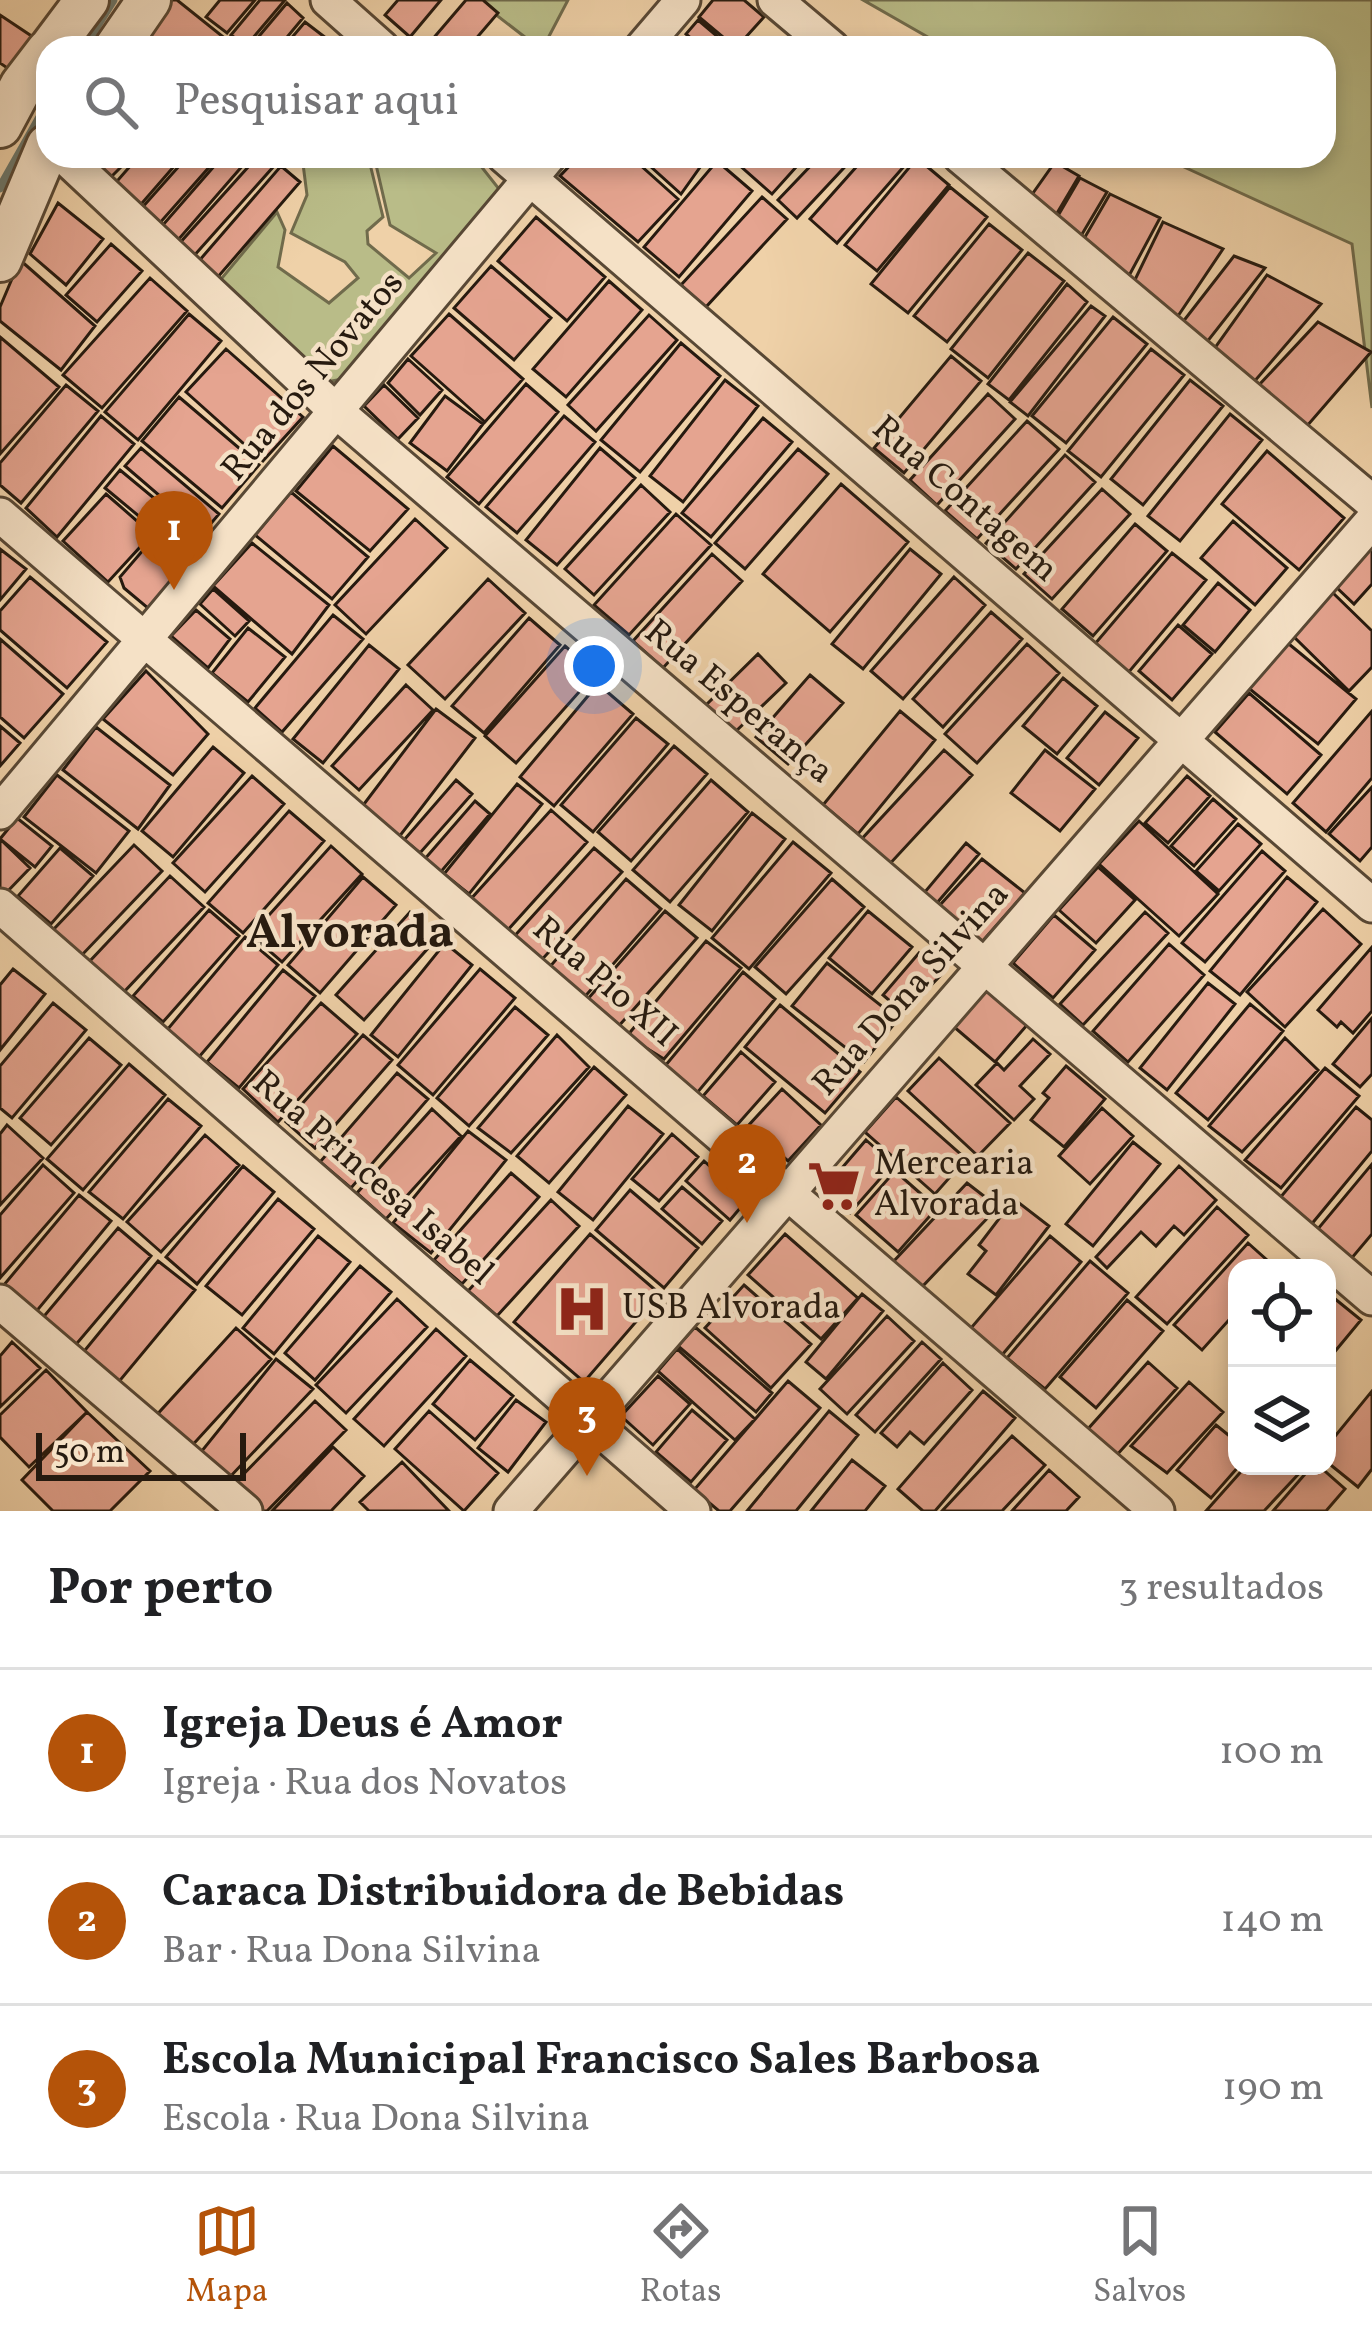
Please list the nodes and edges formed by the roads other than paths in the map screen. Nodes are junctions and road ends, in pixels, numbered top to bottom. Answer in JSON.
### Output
{"nodes":[{"id":1,"x":87,"y":0,"type":"edge"},
{"id":2,"x":149,"y":0,"type":"edge"},
{"id":3,"x":328,"y":0,"type":"edge"},
{"id":4,"x":683,"y":0,"type":"edge"},
{"id":5,"x":775,"y":0,"type":"edge"},
{"id":6,"x":60,"y":36,"type":"edge"},
{"id":7,"x":124,"y":36,"type":"edge"},
{"id":8,"x":368,"y":36,"type":"edge"},
{"id":9,"x":652,"y":36,"type":"edge"},
{"id":10,"x":818,"y":36,"type":"edge"},
{"id":11,"x":36,"y":67,"type":"edge"},
{"id":12,"x":0,"y":126,"type":"edge"},
{"id":13,"x":39,"y":168,"type":"edge"},
{"id":14,"x":77,"y":168,"type":"edge"},
{"id":15,"x":525,"y":168,"type":"edge"},
{"id":16,"x":533,"y":168,"type":"edge"},
{"id":17,"x":974,"y":168,"type":"edge"},
{"id":18,"x":0,"y":260,"type":"edge"},
{"id":19,"x":336,"y":411,"type":"junction"},
{"id":20,"x":1372,"y":502,"type":"edge"},
{"id":21,"x":0,"y":514,"type":"edge"},
{"id":22,"x":1372,"y":521,"type":"edge"},
{"id":23,"x":146,"y":639,"type":"junction"},
{"id":24,"x":1185,"y":740,"type":"junction"},
{"id":25,"x":0,"y":812,"type":"edge"},
{"id":26,"x":1372,"y":905,"type":"edge"},
{"id":27,"x":0,"y":906,"type":"edge"},
{"id":28,"x":986,"y":966,"type":"junction"},
{"id":29,"x":786,"y":1191,"type":"junction"},
{"id":30,"x":1372,"y":1298,"type":"edge"},
{"id":31,"x":0,"y":1302,"type":"edge"},
{"id":32,"x":589,"y":1420,"type":"junction"},
{"id":33,"x":245,"y":1511,"type":"edge"},
{"id":34,"x":511,"y":1511,"type":"edge"},
{"id":35,"x":693,"y":1511,"type":"edge"},
{"id":36,"x":1157,"y":1511,"type":"edge"}],
"edges":[{"from":1,"to":6,"type":"street"},
{"from":2,"to":7,"type":"street"},
{"from":3,"to":8,"type":"street"},
{"from":4,"to":9,"type":"street"},
{"from":5,"to":10,"type":"street"},
{"from":11,"to":12,"type":"street"},
{"from":13,"to":18,"type":"street"},
{"from":14,"to":19,"type":"street","name":"Rua Esperança"},
{"from":15,"to":19,"type":"street","name":"Rua dos Novatos"},
{"from":16,"to":24,"type":"street","name":"Rua Contagem"},
{"from":17,"to":20,"type":"street"},
{"from":19,"to":23,"type":"street","name":"Rua dos Novatos"},
{"from":19,"to":28,"type":"street","name":"Rua Esperança"},
{"from":21,"to":23,"type":"street","name":"Rua Pio XII"},
{"from":22,"to":24,"type":"street","name":"Rua Dona Silvina"},
{"from":23,"to":25,"type":"street","name":"Rua dos Novatos"},
{"from":23,"to":29,"type":"street","name":"Rua Pio XII"},
{"from":24,"to":26,"type":"street","name":"Rua Contagem"},
{"from":24,"to":28,"type":"street","name":"Rua Dona Silvina"},
{"from":27,"to":32,"type":"street","name":"Rua Princesa Isabel"},
{"from":28,"to":29,"type":"street","name":"Rua Dona Silvina"},
{"from":28,"to":30,"type":"street","name":"Rua Esperança"},
{"from":29,"to":32,"type":"street","name":"Rua Dona Silvina"},
{"from":29,"to":36,"type":"street","name":"Rua Pio XII"},
{"from":31,"to":33,"type":"street"},
{"from":32,"to":34,"type":"street","name":"Rua Dona Silvina"},
{"from":32,"to":35,"type":"street","name":"Rua Princesa Isabel"}]}
